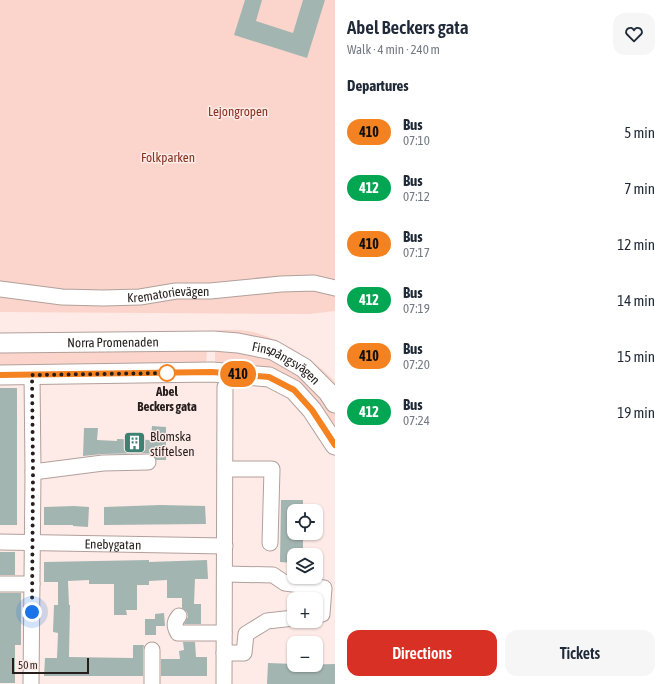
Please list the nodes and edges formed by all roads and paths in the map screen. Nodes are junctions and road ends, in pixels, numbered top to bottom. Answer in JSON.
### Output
{"nodes":[{"id":1,"x":335,"y":288,"type":"edge"},
{"id":2,"x":0,"y":289,"type":"edge"},
{"id":3,"x":227,"y":342,"type":"joint"},
{"id":4,"x":0,"y":343,"type":"edge"},
{"id":5,"x":0,"y":375,"type":"edge"},
{"id":6,"x":32,"y":375,"type":"junction"},
{"id":7,"x":225,"y":386,"type":"dead end"},
{"id":8,"x":335,"y":403,"type":"edge"},
{"id":9,"x":335,"y":445,"type":"edge"},
{"id":10,"x":148,"y":462,"type":"dead end"},
{"id":11,"x":225,"y":469,"type":"junction"},
{"id":12,"x":33,"y":472,"type":"junction"},
{"id":13,"x":0,"y":542,"type":"edge"},
{"id":14,"x":33,"y":542,"type":"junction"},
{"id":15,"x":270,"y":543,"type":"dead end"},
{"id":16,"x":225,"y":546,"type":"junction"},
{"id":17,"x":225,"y":574,"type":"junction"},
{"id":18,"x":0,"y":584,"type":"edge"},
{"id":19,"x":32,"y":584,"type":"junction"},
{"id":20,"x":323,"y":601,"type":"edge"},
{"id":21,"x":179,"y":616,"type":"dead end"},
{"id":22,"x":287,"y":619,"type":"edge"},
{"id":23,"x":224,"y":633,"type":"junction"},
{"id":24,"x":152,"y":650,"type":"dead end"},
{"id":25,"x":224,"y":653,"type":"junction"},
{"id":26,"x":31,"y":684,"type":"edge"},
{"id":27,"x":152,"y":684,"type":"edge"},
{"id":28,"x":224,"y":684,"type":"edge"}],
"edges":[{"from":1,"to":2,"type":"street","name":"Krematorievägen"},
{"from":3,"to":4,"type":"main road","name":"Norra Promenaden"},
{"from":3,"to":8,"type":"main road","name":"Finspångsvägen"},
{"from":5,"to":6,"type":"main road"},
{"from":6,"to":9,"type":"main road","name":"Finspångsvägen"},
{"from":6,"to":12,"type":"street"},
{"from":7,"to":11,"type":"street"},
{"from":10,"to":12,"type":"street"},
{"from":11,"to":15,"type":"street"},
{"from":11,"to":16,"type":"street"},
{"from":12,"to":14,"type":"street"},
{"from":13,"to":14,"type":"street","name":"Enebygatan"},
{"from":14,"to":16,"type":"street","name":"Enebygatan"},
{"from":14,"to":19,"type":"street"},
{"from":16,"to":17,"type":"street"},
{"from":17,"to":20,"type":"street"},
{"from":17,"to":23,"type":"street"},
{"from":18,"to":19,"type":"street"},
{"from":19,"to":26,"type":"street"},
{"from":21,"to":23,"type":"street"},
{"from":22,"to":25,"type":"street"},
{"from":23,"to":25,"type":"street"},
{"from":24,"to":27,"type":"street"},
{"from":25,"to":28,"type":"street"}]}
